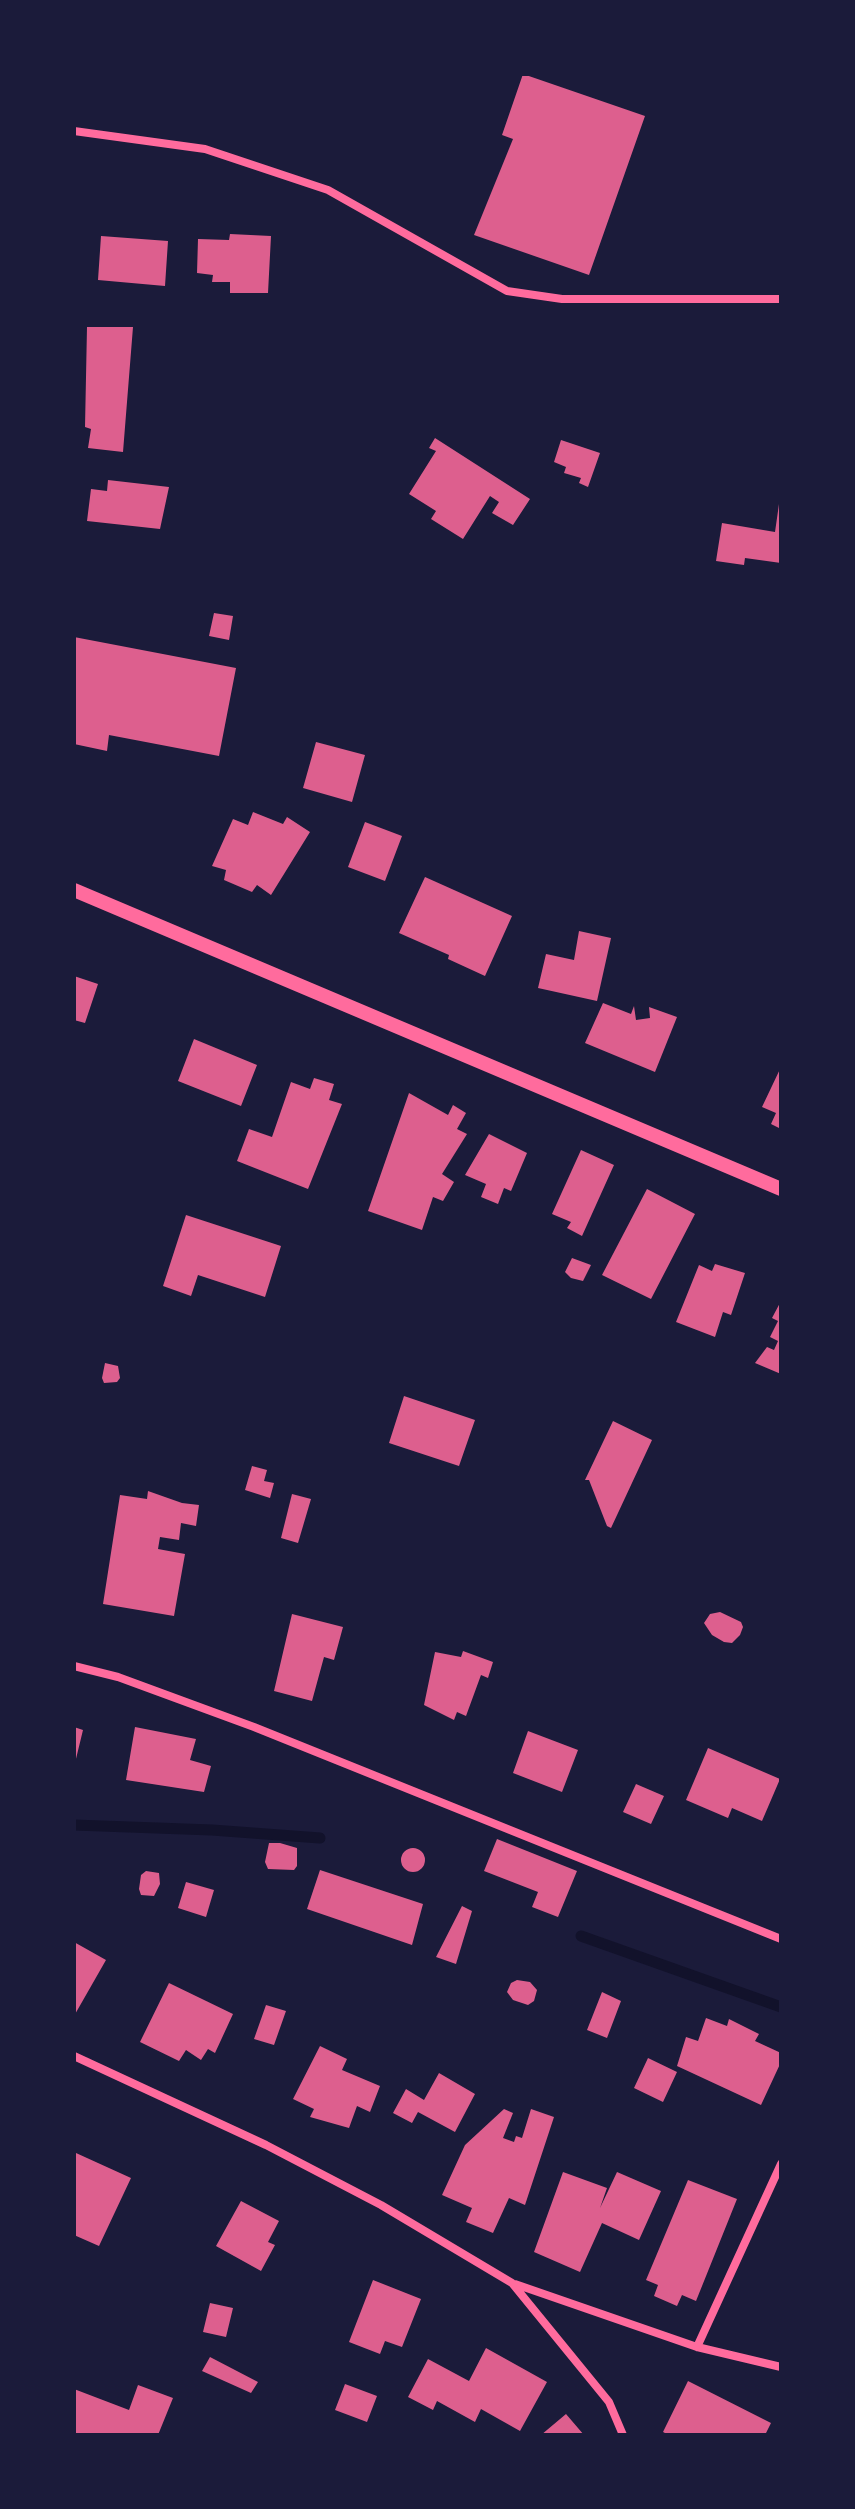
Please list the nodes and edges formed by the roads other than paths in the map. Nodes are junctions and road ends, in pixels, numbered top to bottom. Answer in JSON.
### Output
{"nodes":[{"id":1,"x":74,"y":131,"type":"edge"},
{"id":2,"x":781,"y":299,"type":"edge"},
{"id":3,"x":74,"y":890,"type":"edge"},
{"id":4,"x":781,"y":1189,"type":"edge"},
{"id":5,"x":74,"y":1666,"type":"edge"},
{"id":6,"x":781,"y":1939,"type":"edge"},
{"id":7,"x":74,"y":2056,"type":"edge"},
{"id":8,"x":781,"y":2164,"type":"edge"},
{"id":9,"x":512,"y":2283,"type":"junction"},
{"id":10,"x":697,"y":2347,"type":"junction"},
{"id":11,"x":781,"y":2367,"type":"edge"},
{"id":12,"x":623,"y":2435,"type":"edge"}],
"edges":[{"from":1,"to":2,"type":"street"},
{"from":3,"to":4,"type":"street"},
{"from":5,"to":6,"type":"street"},
{"from":7,"to":9,"type":"street"},
{"from":8,"to":10,"type":"street"},
{"from":9,"to":10,"type":"street"},
{"from":9,"to":12,"type":"street"},
{"from":10,"to":11,"type":"street"}]}
